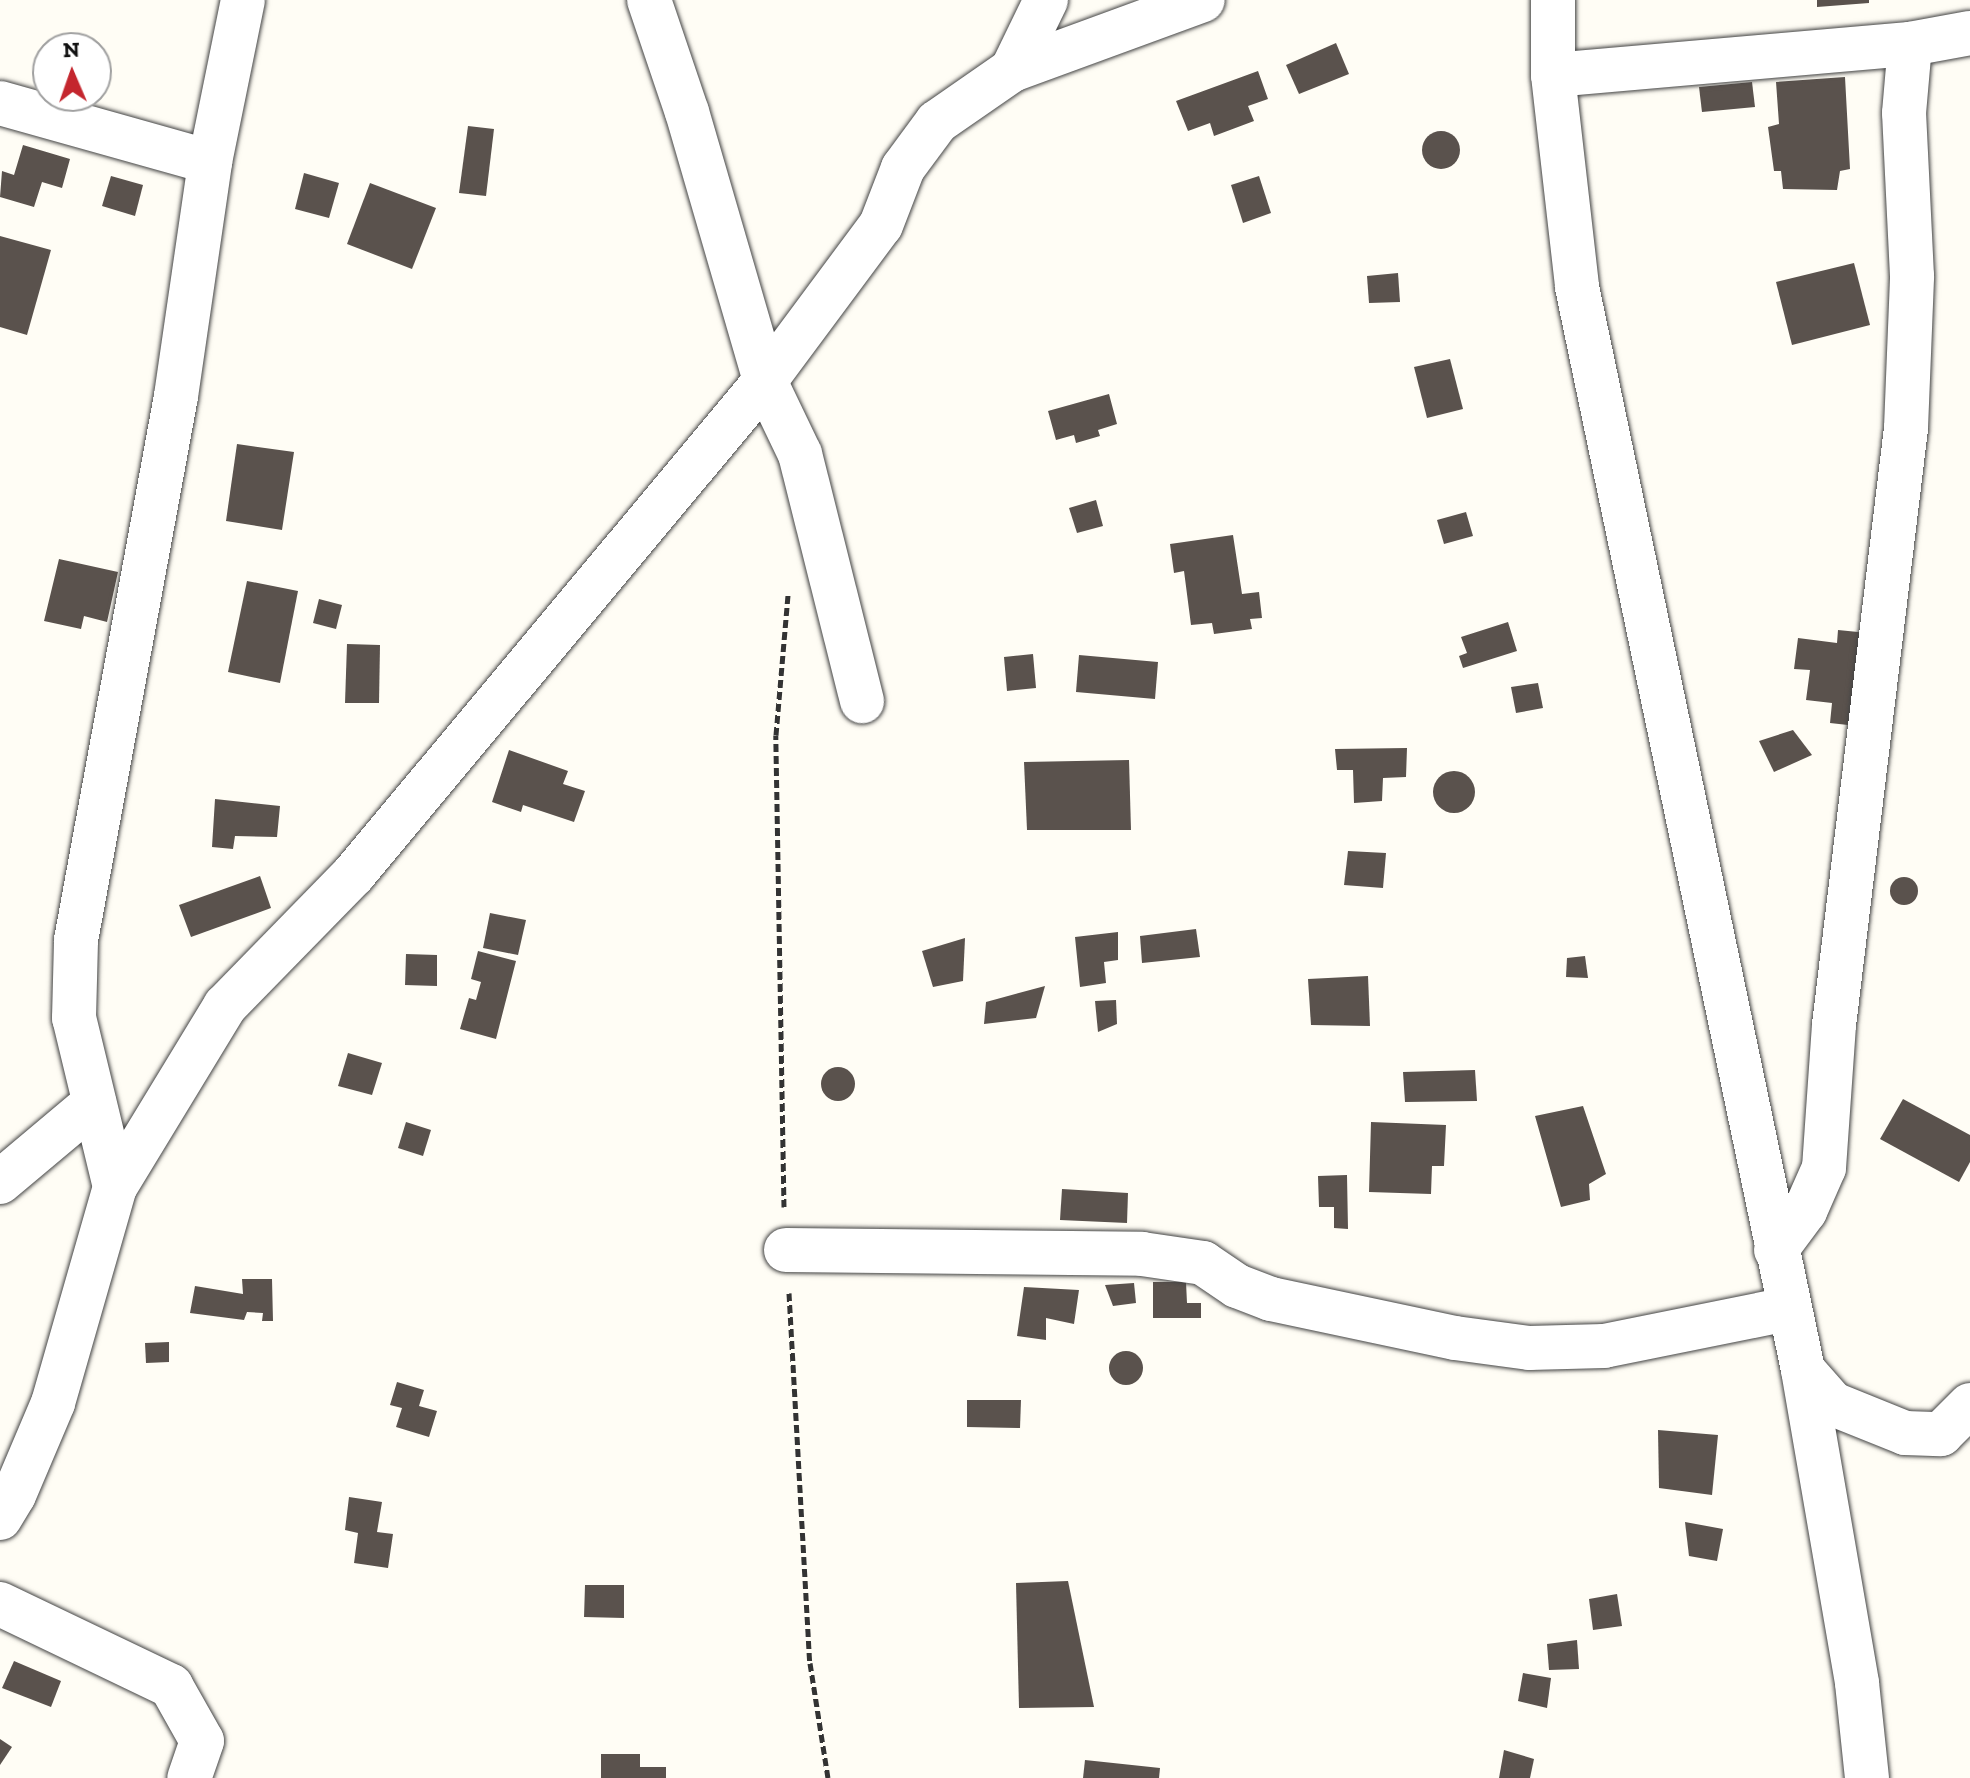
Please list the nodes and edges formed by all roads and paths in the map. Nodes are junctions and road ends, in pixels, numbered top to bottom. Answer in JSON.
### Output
{"nodes":[{"id":1,"x":243,"y":0,"type":"edge"},
{"id":2,"x":649,"y":0,"type":"edge"},
{"id":3,"x":1046,"y":0,"type":"edge"},
{"id":4,"x":1203,"y":0,"type":"edge"},
{"id":5,"x":1553,"y":0,"type":"edge"},
{"id":6,"x":1970,"y":33,"type":"edge"},
{"id":7,"x":1910,"y":44,"type":"junction"},
{"id":8,"x":1012,"y":70,"type":"junction"},
{"id":9,"x":1553,"y":75,"type":"junction"},
{"id":10,"x":0,"y":103,"type":"edge"},
{"id":11,"x":210,"y":162,"type":"junction"},
{"id":12,"x":765,"y":381,"type":"junction"},
{"id":13,"x":790,"y":579,"type":"dead end"},
{"id":14,"x":862,"y":701,"type":"dead end"},
{"id":15,"x":94,"y":1103,"type":"junction"},
{"id":16,"x":0,"y":1182,"type":"edge"},
{"id":17,"x":115,"y":1187,"type":"junction"},
{"id":18,"x":786,"y":1250,"type":"junction"},
{"id":19,"x":1776,"y":1250,"type":"junction"},
{"id":20,"x":1787,"y":1309,"type":"junction"},
{"id":21,"x":1803,"y":1370,"type":"junction"},
{"id":22,"x":1970,"y":1405,"type":"edge"},
{"id":23,"x":0,"y":1518,"type":"edge"},
{"id":24,"x":0,"y":1604,"type":"edge"},
{"id":25,"x":189,"y":1778,"type":"edge"},
{"id":26,"x":828,"y":1778,"type":"edge"},
{"id":27,"x":1867,"y":1778,"type":"edge"}],
"edges":[{"from":1,"to":11,"type":"street"},
{"from":2,"to":12,"type":"street"},
{"from":3,"to":8,"type":"street"},
{"from":4,"to":8,"type":"street"},
{"from":5,"to":9,"type":"street"},
{"from":6,"to":7,"type":"street"},
{"from":7,"to":9,"type":"street"},
{"from":7,"to":19,"type":"street"},
{"from":8,"to":12,"type":"street"},
{"from":9,"to":19,"type":"street"},
{"from":10,"to":11,"type":"street"},
{"from":11,"to":15,"type":"street"},
{"from":12,"to":14,"type":"street"},
{"from":12,"to":17,"type":"street"},
{"from":13,"to":18,"type":"path"},
{"from":15,"to":16,"type":"street"},
{"from":15,"to":17,"type":"street"},
{"from":17,"to":23,"type":"street"},
{"from":18,"to":20,"type":"street"},
{"from":18,"to":26,"type":"path"},
{"from":19,"to":20,"type":"street"},
{"from":20,"to":21,"type":"street"},
{"from":21,"to":22,"type":"street"},
{"from":21,"to":27,"type":"street"},
{"from":24,"to":25,"type":"street"}]}
